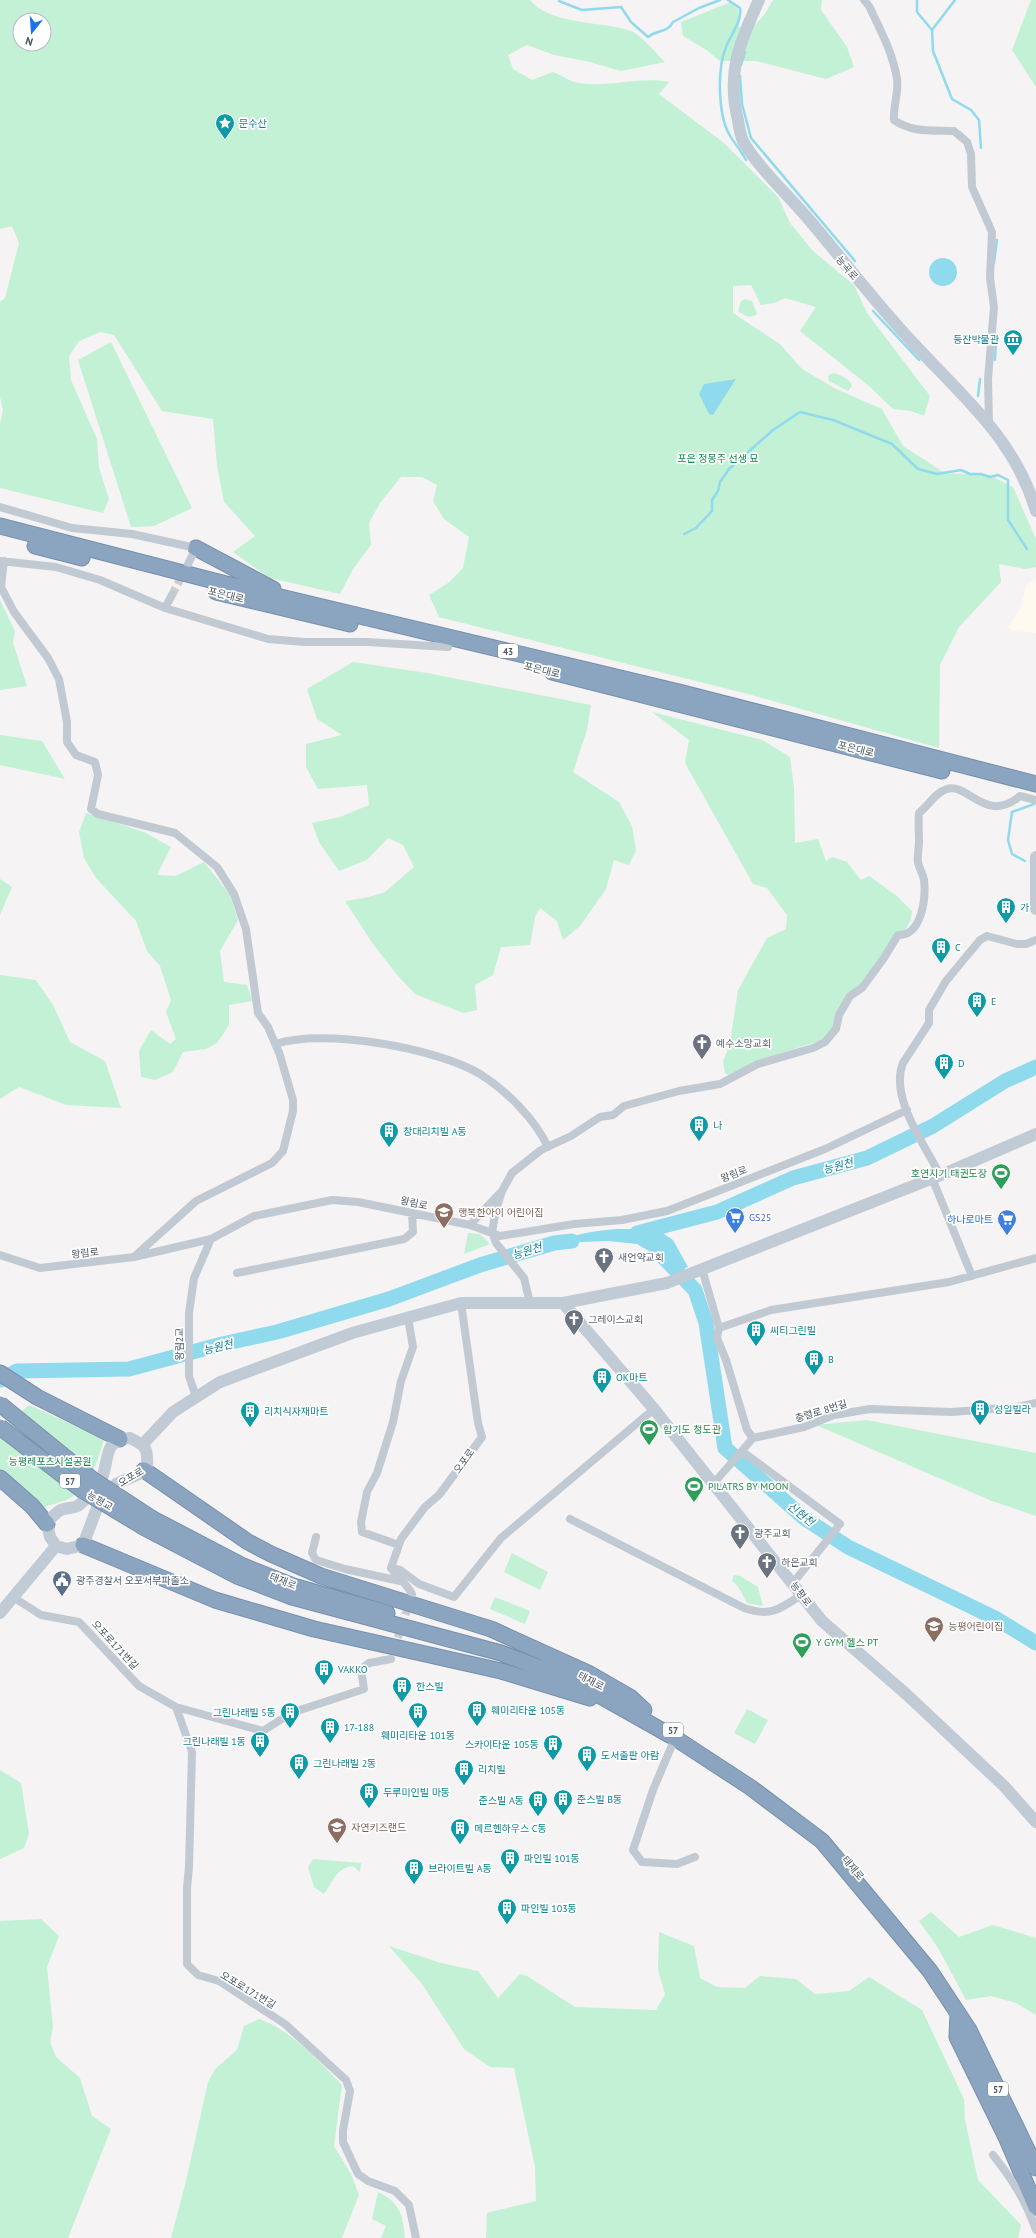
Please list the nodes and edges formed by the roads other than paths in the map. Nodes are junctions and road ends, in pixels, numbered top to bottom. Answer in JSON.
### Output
{"nodes":[{"id":1,"x":759,"y":0,"type":"edge"},
{"id":2,"x":864,"y":0,"type":"edge"},
{"id":3,"x":989,"y":422,"type":"junction"},
{"id":4,"x":0,"y":507,"type":"edge"},
{"id":5,"x":1036,"y":511,"type":"edge"},
{"id":6,"x":0,"y":526,"type":"edge"},
{"id":7,"x":0,"y":537,"type":"edge"},
{"id":8,"x":196,"y":548,"type":"junction"},
{"id":9,"x":2,"y":561,"type":"edge"},
{"id":10,"x":188,"y":564,"type":"tunnel mouth"},
{"id":11,"x":172,"y":595,"type":"tunnel mouth"},
{"id":12,"x":315,"y":605,"type":"junction"},
{"id":13,"x":165,"y":608,"type":"junction"},
{"id":14,"x":448,"y":647,"type":"junction"},
{"id":15,"x":1015,"y":784,"type":"junction"},
{"id":16,"x":1036,"y":784,"type":"edge"},
{"id":17,"x":1036,"y":795,"type":"edge"},
{"id":18,"x":1036,"y":800,"type":"edge"},
{"id":19,"x":1036,"y":857,"type":"edge"},
{"id":20,"x":1036,"y":909,"type":"edge"},
{"id":21,"x":1036,"y":940,"type":"edge"},
{"id":22,"x":278,"y":1049,"type":"junction"},
{"id":23,"x":908,"y":1112,"type":"junction"},
{"id":24,"x":1036,"y":1134,"type":"edge"},
{"id":25,"x":548,"y":1147,"type":"junction"},
{"id":26,"x":936,"y":1173,"type":"junction"},
{"id":27,"x":502,"y":1191,"type":"junction"},
{"id":28,"x":412,"y":1213,"type":"junction"},
{"id":29,"x":470,"y":1225,"type":"junction"},
{"id":30,"x":492,"y":1232,"type":"junction"},
{"id":31,"x":211,"y":1239,"type":"junction"},
{"id":32,"x":0,"y":1255,"type":"edge"},
{"id":33,"x":134,"y":1257,"type":"junction"},
{"id":34,"x":1036,"y":1258,"type":"edge"},
{"id":35,"x":702,"y":1269,"type":"junction"},
{"id":36,"x":237,"y":1273,"type":"dead end"},
{"id":37,"x":972,"y":1276,"type":"junction"},
{"id":38,"x":461,"y":1303,"type":"junction"},
{"id":39,"x":530,"y":1303,"type":"junction"},
{"id":40,"x":562,"y":1304,"type":"junction"},
{"id":41,"x":408,"y":1318,"type":"junction"},
{"id":42,"x":719,"y":1328,"type":"junction"},
{"id":43,"x":0,"y":1373,"type":"edge"},
{"id":44,"x":196,"y":1397,"type":"junction"},
{"id":45,"x":1036,"y":1403,"type":"edge"},
{"id":46,"x":0,"y":1404,"type":"edge"},
{"id":47,"x":654,"y":1409,"type":"junction"},
{"id":48,"x":0,"y":1427,"type":"edge"},
{"id":49,"x":753,"y":1438,"type":"junction"},
{"id":50,"x":120,"y":1439,"type":"junction"},
{"id":51,"x":143,"y":1444,"type":"junction"},
{"id":52,"x":742,"y":1453,"type":"junction"},
{"id":53,"x":144,"y":1470,"type":"junction"},
{"id":54,"x":0,"y":1478,"type":"edge"},
{"id":55,"x":714,"y":1484,"type":"junction"},
{"id":56,"x":570,"y":1518,"type":"dead end"},
{"id":57,"x":47,"y":1524,"type":"junction"},
{"id":58,"x":149,"y":1524,"type":"junction"},
{"id":59,"x":316,"y":1538,"type":"dead end"},
{"id":60,"x":83,"y":1545,"type":"junction"},
{"id":61,"x":399,"y":1545,"type":"junction"},
{"id":62,"x":56,"y":1546,"type":"junction"},
{"id":63,"x":391,"y":1568,"type":"junction"},
{"id":64,"x":400,"y":1581,"type":"junction"},
{"id":65,"x":793,"y":1583,"type":"junction"},
{"id":66,"x":412,"y":1594,"type":"dead end"},
{"id":67,"x":801,"y":1595,"type":"junction"},
{"id":68,"x":13,"y":1597,"type":"junction"},
{"id":69,"x":0,"y":1613,"type":"edge"},
{"id":70,"x":391,"y":1659,"type":"dead end"},
{"id":71,"x":176,"y":1707,"type":"junction"},
{"id":72,"x":642,"y":1714,"type":"junction"},
{"id":73,"x":675,"y":1738,"type":"junction"},
{"id":74,"x":1036,"y":1822,"type":"edge"},
{"id":75,"x":695,"y":1857,"type":"dead end"},
{"id":76,"x":958,"y":2013,"type":"junction"},
{"id":77,"x":1036,"y":2148,"type":"edge"},
{"id":78,"x":993,"y":2156,"type":"dead end"},
{"id":79,"x":1036,"y":2168,"type":"edge"},
{"id":80,"x":1036,"y":2207,"type":"edge"},
{"id":81,"x":1036,"y":2230,"type":"edge"},
{"id":82,"x":416,"y":2238,"type":"edge"}],
"edges":[{"from":1,"to":3,"type":"main road","name":"능곡로"},
{"from":2,"to":3,"type":"street"},
{"from":3,"to":5,"type":"main road","name":"능곡로"},
{"from":4,"to":8,"type":"street"},
{"from":6,"to":12,"type":"highway","name":"포은대로","number":"43"},
{"from":7,"to":14,"type":"highway","name":"포은대로","number":"43"},
{"from":8,"to":10,"type":"street"},
{"from":8,"to":12,"type":"highway"},
{"from":9,"to":13,"type":"street"},
{"from":9,"to":22,"type":"street"},
{"from":11,"to":13,"type":"street"},
{"from":12,"to":15,"type":"highway","name":"포은대로","number":"43"},
{"from":13,"to":14,"type":"street"},
{"from":14,"to":15,"type":"highway","name":"포은대로","number":"43"},
{"from":15,"to":16,"type":"highway","number":"43"},
{"from":15,"to":17,"type":"highway","name":"포은대로","number":"43"},
{"from":18,"to":25,"type":"street"},
{"from":19,"to":20,"type":"main road"},
{"from":21,"to":23,"type":"street"},
{"from":22,"to":25,"type":"street"},
{"from":22,"to":33,"type":"street"},
{"from":23,"to":26,"type":"street"},
{"from":23,"to":30,"type":"street","name":"왕림로"},
{"from":24,"to":26,"type":"main road"},
{"from":25,"to":27,"type":"street"},
{"from":26,"to":35,"type":"main road"},
{"from":26,"to":37,"type":"street"},
{"from":27,"to":29,"type":"street"},
{"from":27,"to":30,"type":"street"},
{"from":28,"to":29,"type":"street","name":"왕림로"},
{"from":28,"to":31,"type":"street","name":"왕림로"},
{"from":28,"to":36,"type":"street"},
{"from":29,"to":30,"type":"street","name":"왕림로"},
{"from":30,"to":39,"type":"street"},
{"from":31,"to":33,"type":"street","name":"왕림로"},
{"from":31,"to":44,"type":"street","name":"왕림2교"},
{"from":32,"to":33,"type":"street","name":"왕림로"},
{"from":34,"to":37,"type":"street"},
{"from":35,"to":40,"type":"main road"},
{"from":35,"to":42,"type":"street"},
{"from":37,"to":42,"type":"street"},
{"from":38,"to":39,"type":"main road"},
{"from":38,"to":41,"type":"main road"},
{"from":38,"to":61,"type":"street","name":"오포로"},
{"from":39,"to":40,"type":"main road"},
{"from":40,"to":47,"type":"main road","name":"능평로"},
{"from":41,"to":44,"type":"main road"},
{"from":41,"to":61,"type":"street"},
{"from":42,"to":49,"type":"street"},
{"from":43,"to":50,"type":"highway"},
{"from":44,"to":51,"type":"main road"},
{"from":45,"to":49,"type":"street","name":"충렬로 8번길"},
{"from":46,"to":58,"type":"highway","name":"태재로","number":"57","bridge":true},
{"from":47,"to":55,"type":"main road","name":"능평로"},
{"from":47,"to":63,"type":"street"},
{"from":48,"to":58,"type":"highway","name":"능평교","number":"57","bridge":true},
{"from":49,"to":52,"type":"street"},
{"from":50,"to":51,"type":"main road"},
{"from":50,"to":57,"type":"main road","name":"오포로","number":"57"},
{"from":51,"to":53,"type":"main road","name":"오포로"},
{"from":52,"to":55,"type":"street"},
{"from":52,"to":65,"type":"street"},
{"from":53,"to":60,"type":"main road","name":"오포로"},
{"from":53,"to":72,"type":"highway"},
{"from":54,"to":57,"type":"highway"},
{"from":55,"to":65,"type":"main road","name":"능평로"},
{"from":56,"to":67,"type":"street"},
{"from":57,"to":62,"type":"main road"},
{"from":58,"to":72,"type":"highway","name":"태재로","number":"57"},
{"from":59,"to":64,"type":"street"},
{"from":60,"to":62,"type":"main road"},
{"from":60,"to":72,"type":"highway"},
{"from":61,"to":63,"type":"street","name":"오포로"},
{"from":62,"to":68,"type":"main road"},
{"from":63,"to":64,"type":"street"},
{"from":64,"to":66,"type":"street"},
{"from":65,"to":67,"type":"main road","name":"능평로"},
{"from":67,"to":74,"type":"main road","name":"능평로"},
{"from":68,"to":69,"type":"main road"},
{"from":68,"to":71,"type":"street","name":"오포로171번길"},
{"from":70,"to":71,"type":"street","name":"오포로171번길"},
{"from":71,"to":82,"type":"street","name":"오포로171번길"},
{"from":72,"to":73,"type":"highway","name":"태재로","number":"57"},
{"from":72,"to":77,"type":"highway","name":"태재로","number":"57"},
{"from":73,"to":75,"type":"street"},
{"from":73,"to":76,"type":"highway","name":"태재로","number":"57"},
{"from":76,"to":79,"type":"highway","name":"태재로","number":"57"},
{"from":76,"to":80,"type":"highway"},
{"from":78,"to":81,"type":"street"}]}
